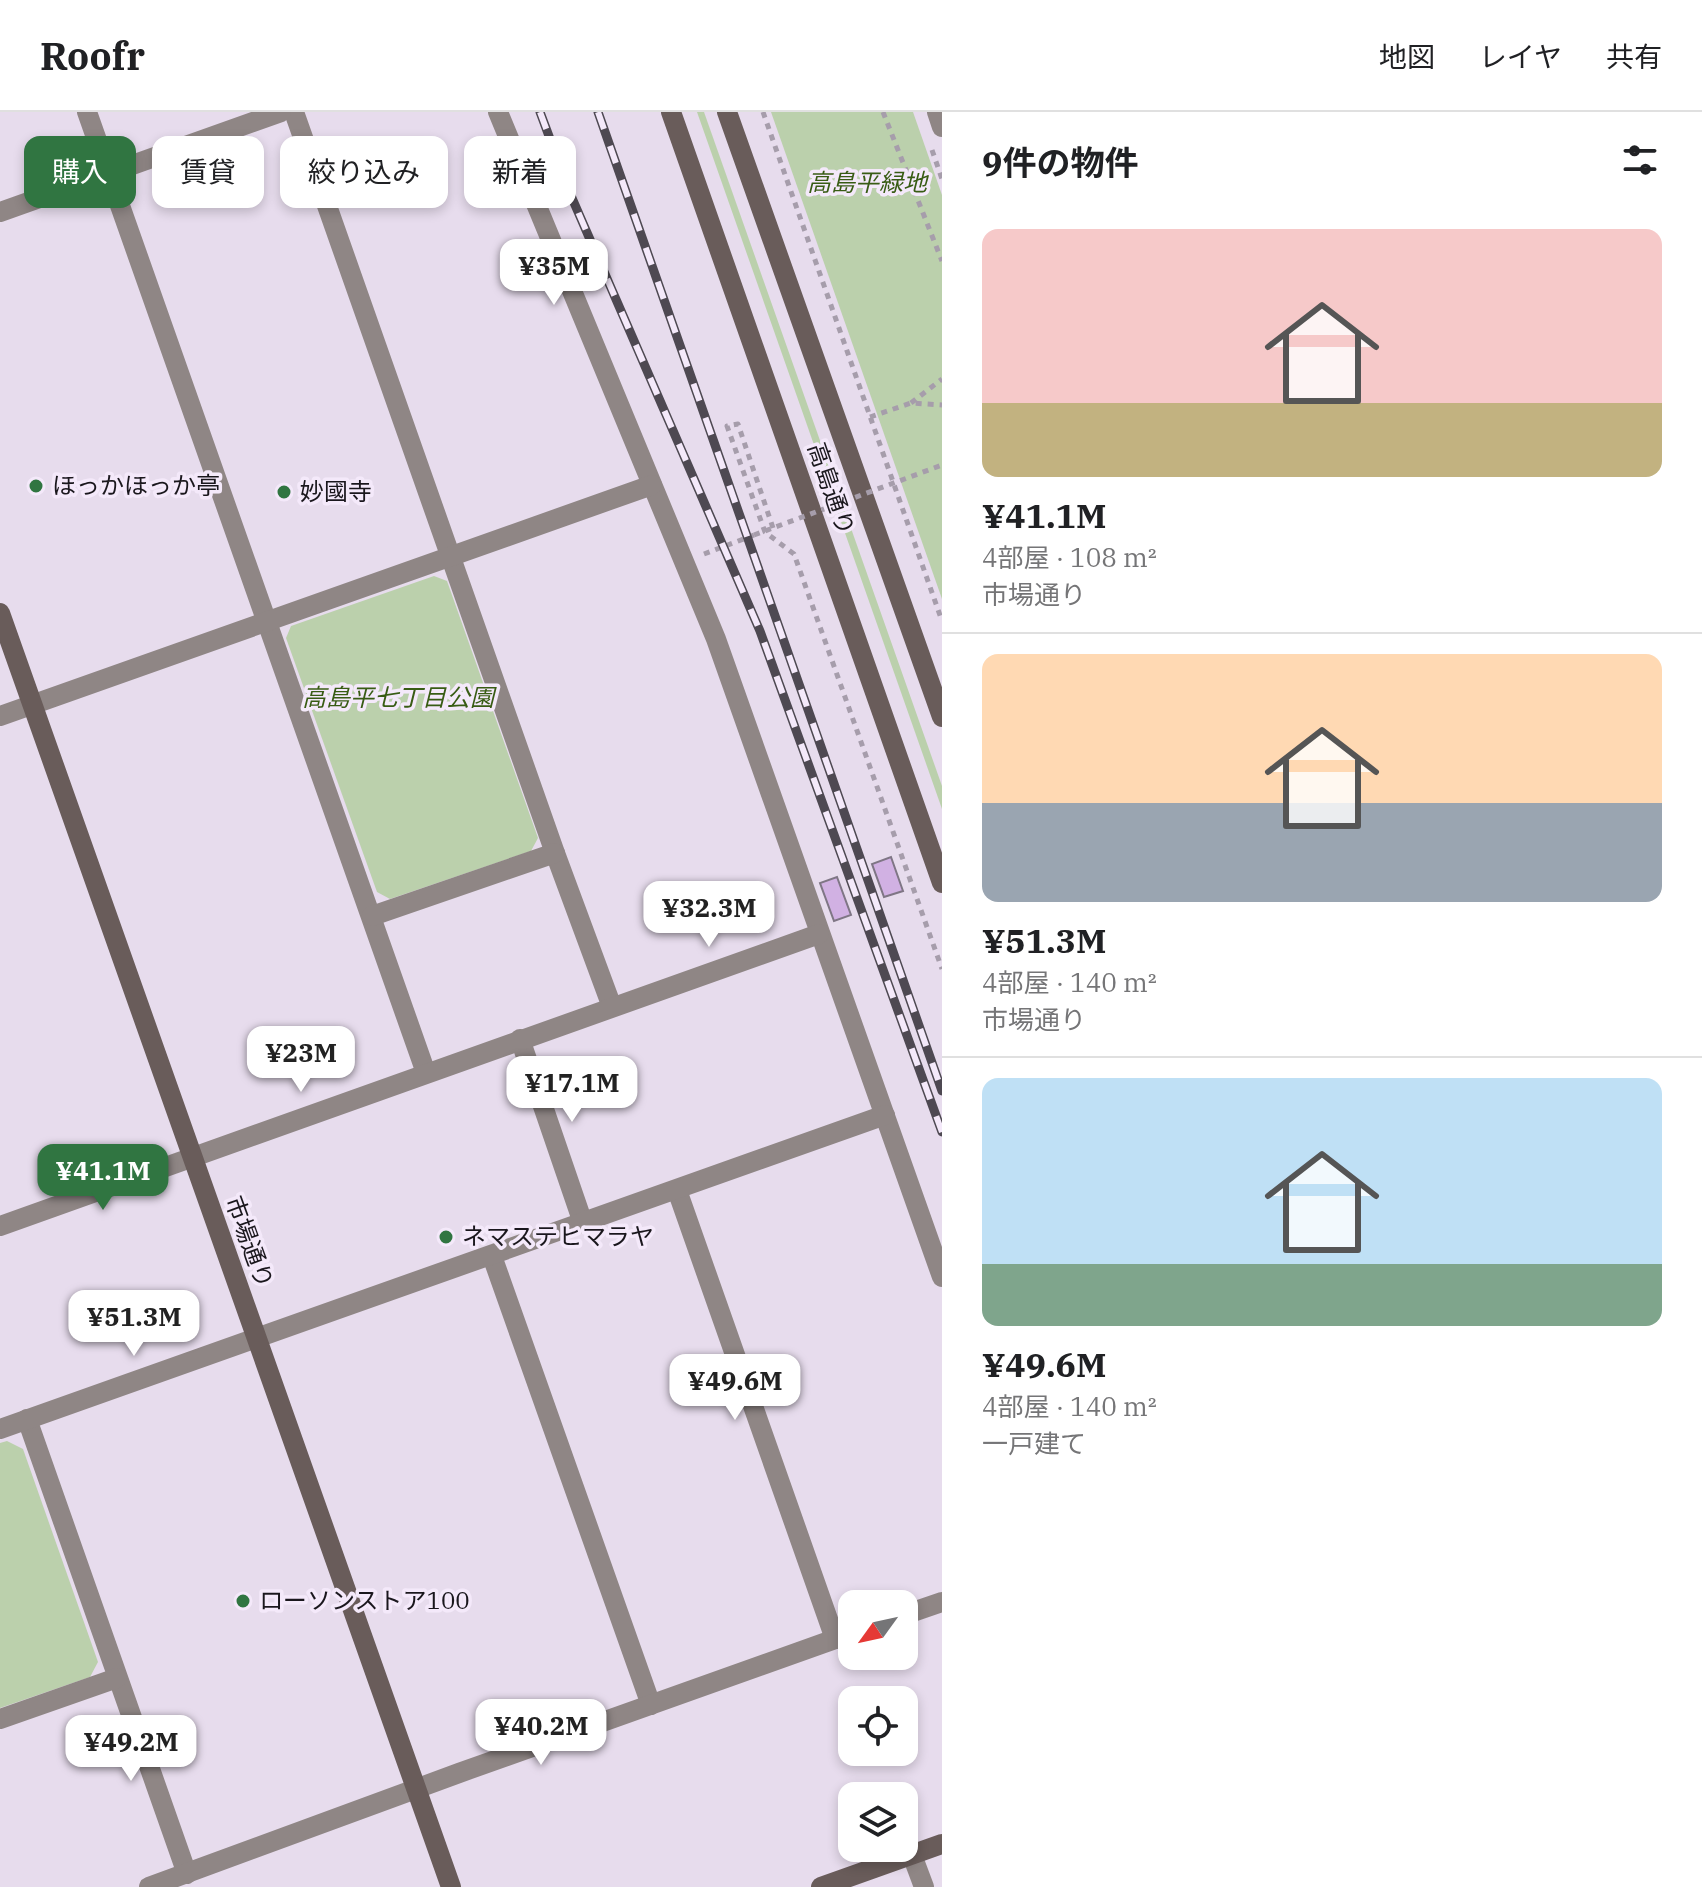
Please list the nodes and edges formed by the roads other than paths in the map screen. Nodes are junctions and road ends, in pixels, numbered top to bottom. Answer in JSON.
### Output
{"nodes":[{"id":1,"x":87,"y":112,"type":"edge"},
{"id":2,"x":281,"y":112,"type":"edge"},
{"id":3,"x":294,"y":112,"type":"edge"},
{"id":4,"x":498,"y":112,"type":"edge"},
{"id":5,"x":671,"y":112,"type":"edge"},
{"id":6,"x":727,"y":112,"type":"edge"},
{"id":7,"x":937,"y":112,"type":"edge"},
{"id":8,"x":942,"y":127,"type":"edge"},
{"id":9,"x":95,"y":136,"type":"edge"},
{"id":10,"x":136,"y":163,"type":"edge"},
{"id":11,"x":24,"y":203,"type":"edge"},
{"id":12,"x":120,"y":208,"type":"edge"},
{"id":13,"x":0,"y":212,"type":"edge"},
{"id":14,"x":652,"y":485,"type":"junction"},
{"id":15,"x":452,"y":556,"type":"junction"},
{"id":16,"x":0,"y":613,"type":"edge"},
{"id":17,"x":267,"y":622,"type":"junction"},
{"id":18,"x":32,"y":705,"type":"junction"},
{"id":19,"x":0,"y":716,"type":"edge"},
{"id":20,"x":942,"y":717,"type":"edge"},
{"id":21,"x":555,"y":853,"type":"junction"},
{"id":22,"x":942,"y":883,"type":"edge"},
{"id":23,"x":372,"y":916,"type":"junction"},
{"id":24,"x":819,"y":934,"type":"junction"},
{"id":25,"x":612,"y":1007,"type":"junction"},
{"id":26,"x":520,"y":1039,"type":"junction"},
{"id":27,"x":426,"y":1073,"type":"junction"},
{"id":28,"x":885,"y":1115,"type":"junction"},
{"id":29,"x":191,"y":1157,"type":"junction"},
{"id":30,"x":677,"y":1190,"type":"junction"},
{"id":31,"x":583,"y":1223,"type":"junction"},
{"id":32,"x":0,"y":1226,"type":"edge"},
{"id":33,"x":492,"y":1256,"type":"junction"},
{"id":34,"x":942,"y":1277,"type":"edge"},
{"id":35,"x":256,"y":1338,"type":"junction"},
{"id":36,"x":27,"y":1419,"type":"junction"},
{"id":37,"x":0,"y":1429,"type":"edge"},
{"id":38,"x":942,"y":1602,"type":"edge"},
{"id":39,"x":918,"y":1610,"type":"edge"},
{"id":40,"x":838,"y":1620,"type":"edge"},
{"id":41,"x":838,"y":1638,"type":"edge"},
{"id":42,"x":117,"y":1678,"type":"junction"},
{"id":43,"x":651,"y":1705,"type":"junction"},
{"id":44,"x":0,"y":1719,"type":"edge"},
{"id":45,"x":416,"y":1789,"type":"junction"},
{"id":46,"x":942,"y":1844,"type":"edge"},
{"id":47,"x":918,"y":1853,"type":"edge"},
{"id":48,"x":892,"y":1862,"type":"edge"},
{"id":49,"x":915,"y":1862,"type":"edge"},
{"id":50,"x":187,"y":1874,"type":"junction"},
{"id":51,"x":149,"y":1887,"type":"edge"},
{"id":52,"x":451,"y":1887,"type":"edge"},
{"id":53,"x":821,"y":1887,"type":"edge"},
{"id":54,"x":924,"y":1887,"type":"edge"}],
"edges":[{"from":1,"to":9,"type":"street"},
{"from":2,"to":10,"type":"street"},
{"from":3,"to":15,"type":"street"},
{"from":4,"to":14,"type":"street"},
{"from":5,"to":22,"type":"street","name":"高島通り"},
{"from":6,"to":20,"type":"street","name":"高島通り"},
{"from":7,"to":8,"type":"street"},
{"from":11,"to":13,"type":"street"},
{"from":12,"to":17,"type":"street"},
{"from":14,"to":15,"type":"street"},
{"from":14,"to":24,"type":"street"},
{"from":15,"to":17,"type":"street"},
{"from":15,"to":21,"type":"street"},
{"from":16,"to":18,"type":"street","name":"市場通り"},
{"from":17,"to":18,"type":"street"},
{"from":17,"to":23,"type":"street"},
{"from":18,"to":19,"type":"street"},
{"from":18,"to":29,"type":"street","name":"市場通り"},
{"from":21,"to":23,"type":"street"},
{"from":21,"to":25,"type":"street"},
{"from":23,"to":27,"type":"street"},
{"from":24,"to":25,"type":"street"},
{"from":24,"to":28,"type":"street"},
{"from":25,"to":26,"type":"street"},
{"from":26,"to":27,"type":"street"},
{"from":26,"to":31,"type":"street"},
{"from":27,"to":29,"type":"street"},
{"from":28,"to":30,"type":"street"},
{"from":28,"to":34,"type":"street"},
{"from":29,"to":32,"type":"street"},
{"from":29,"to":35,"type":"street","name":"市場通り"},
{"from":30,"to":31,"type":"street"},
{"from":30,"to":40,"type":"street"},
{"from":31,"to":33,"type":"street"},
{"from":33,"to":35,"type":"street"},
{"from":33,"to":43,"type":"street"},
{"from":35,"to":36,"type":"street"},
{"from":35,"to":45,"type":"street","name":"市場通り"},
{"from":36,"to":37,"type":"street"},
{"from":36,"to":42,"type":"street"},
{"from":38,"to":39,"type":"street"},
{"from":41,"to":43,"type":"street"},
{"from":42,"to":44,"type":"street"},
{"from":42,"to":50,"type":"street"},
{"from":43,"to":45,"type":"street"},
{"from":45,"to":50,"type":"street"},
{"from":45,"to":52,"type":"street","name":"市場通り"},
{"from":46,"to":47,"type":"street"},
{"from":48,"to":53,"type":"street"},
{"from":49,"to":54,"type":"street"},
{"from":50,"to":51,"type":"street"}]}
